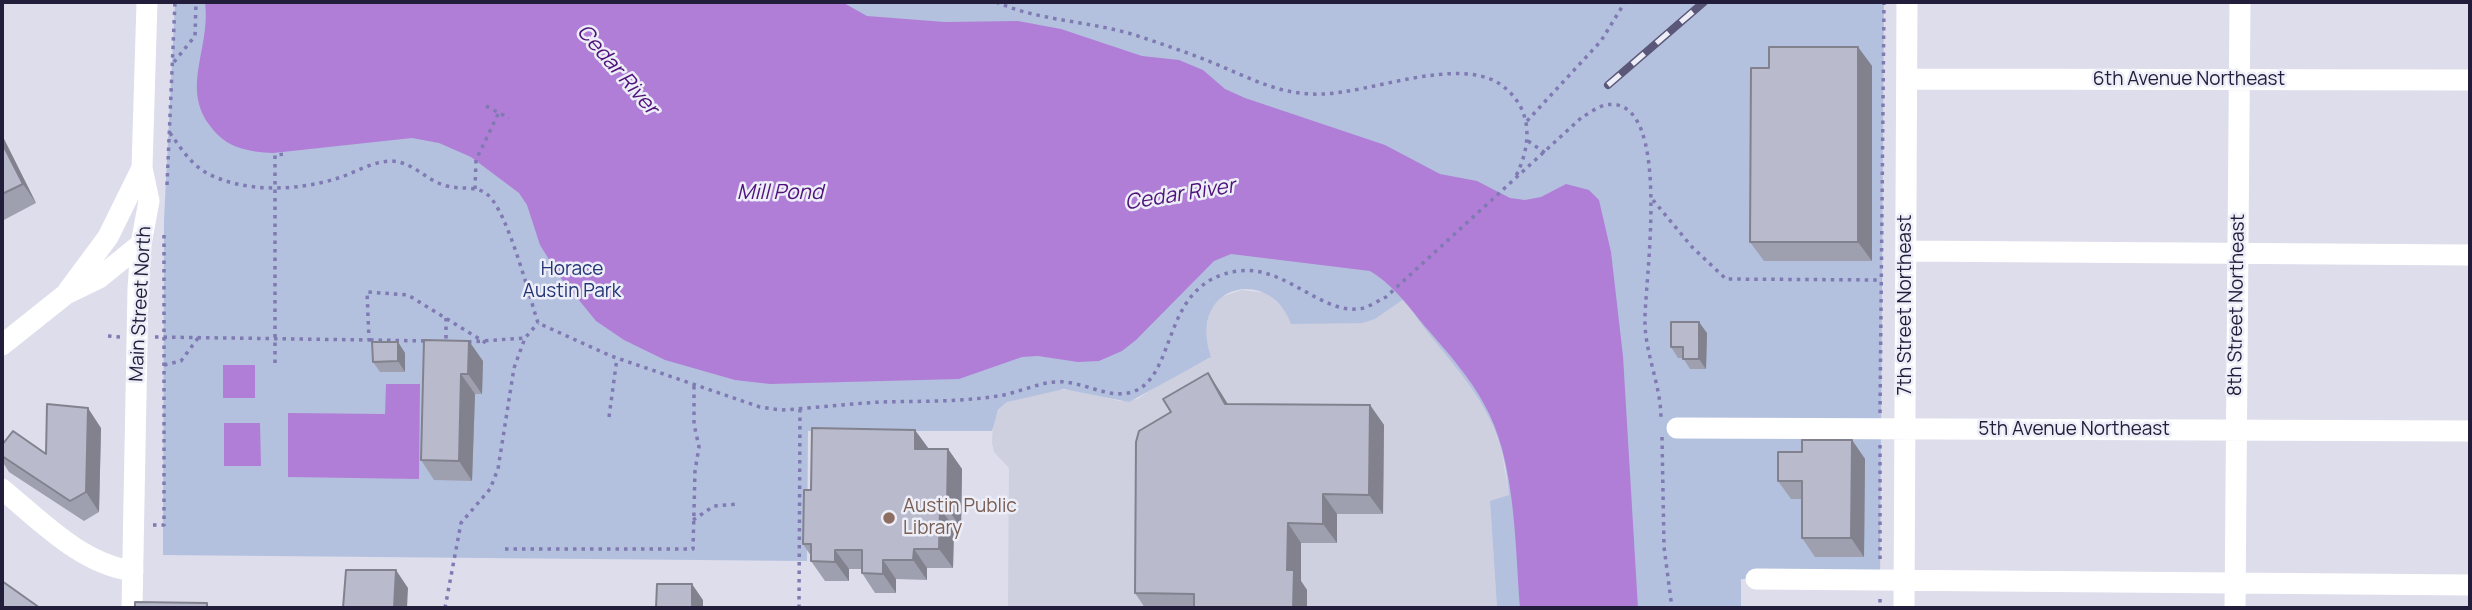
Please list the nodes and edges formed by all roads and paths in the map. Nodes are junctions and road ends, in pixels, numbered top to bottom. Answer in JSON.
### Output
{"nodes":[{"id":1,"x":147,"y":2,"type":"edge"},
{"id":2,"x":196,"y":2,"type":"edge"},
{"id":3,"x":996,"y":2,"type":"edge"},
{"id":4,"x":1625,"y":2,"type":"edge"},
{"id":5,"x":1884,"y":2,"type":"edge"},
{"id":6,"x":1907,"y":2,"type":"edge"},
{"id":7,"x":2240,"y":2,"type":"edge"},
{"id":8,"x":174,"y":62,"type":"dead end"},
{"id":9,"x":1907,"y":79,"type":"junction"},
{"id":10,"x":2240,"y":80,"type":"junction"},
{"id":11,"x":2470,"y":80,"type":"edge"},
{"id":12,"x":486,"y":106,"type":"dead end"},
{"id":13,"x":499,"y":112,"type":"junction"},
{"id":14,"x":509,"y":118,"type":"dead end"},
{"id":15,"x":1527,"y":121,"type":"junction"},
{"id":16,"x":170,"y":133,"type":"dead end"},
{"id":17,"x":1528,"y":141,"type":"junction"},
{"id":18,"x":1545,"y":153,"type":"junction"},
{"id":19,"x":287,"y":154,"type":"dead end"},
{"id":20,"x":142,"y":167,"type":"junction"},
{"id":21,"x":1512,"y":183,"type":"junction"},
{"id":22,"x":275,"y":186,"type":"junction"},
{"id":23,"x":475,"y":189,"type":"junction"},
{"id":24,"x":1652,"y":199,"type":"junction"},
{"id":25,"x":164,"y":220,"type":"dead end"},
{"id":26,"x":141,"y":244,"type":"junction"},
{"id":27,"x":1906,"y":251,"type":"junction"},
{"id":28,"x":2238,"y":255,"type":"junction"},
{"id":29,"x":2470,"y":255,"type":"edge"},
{"id":30,"x":99,"y":278,"type":"junction"},
{"id":31,"x":1882,"y":280,"type":"junction"},
{"id":32,"x":66,"y":294,"type":"junction"},
{"id":33,"x":138,"y":306,"type":"junction"},
{"id":34,"x":446,"y":318,"type":"junction"},
{"id":35,"x":538,"y":323,"type":"junction"},
{"id":36,"x":525,"y":338,"type":"junction"},
{"id":37,"x":275,"y":339,"type":"junction"},
{"id":38,"x":369,"y":340,"type":"junction"},
{"id":39,"x":446,"y":341,"type":"junction"},
{"id":40,"x":486,"y":343,"type":"junction"},
{"id":41,"x":2,"y":345,"type":"edge"},
{"id":42,"x":617,"y":358,"type":"junction"},
{"id":43,"x":275,"y":363,"type":"dead end"},
{"id":44,"x":163,"y":365,"type":"junction"},
{"id":45,"x":694,"y":385,"type":"junction"},
{"id":46,"x":800,"y":409,"type":"junction"},
{"id":47,"x":609,"y":417,"type":"dead end"},
{"id":48,"x":1677,"y":428,"type":"dead end"},
{"id":49,"x":1880,"y":429,"type":"junction"},
{"id":50,"x":1905,"y":429,"type":"junction"},
{"id":51,"x":2236,"y":431,"type":"junction"},
{"id":52,"x":2470,"y":431,"type":"edge"},
{"id":53,"x":2,"y":489,"type":"edge"},
{"id":54,"x":739,"y":504,"type":"dead end"},
{"id":55,"x":693,"y":520,"type":"junction"},
{"id":56,"x":153,"y":525,"type":"dead end"},
{"id":57,"x":505,"y":549,"type":"dead end"},
{"id":58,"x":133,"y":571,"type":"junction"},
{"id":59,"x":1756,"y":579,"type":"dead end"},
{"id":60,"x":1880,"y":581,"type":"junction"},
{"id":61,"x":1905,"y":582,"type":"junction"},
{"id":62,"x":2235,"y":583,"type":"junction"},
{"id":63,"x":2470,"y":585,"type":"edge"},
{"id":64,"x":132,"y":608,"type":"edge"},
{"id":65,"x":444,"y":608,"type":"edge"},
{"id":66,"x":799,"y":608,"type":"edge"},
{"id":67,"x":1672,"y":608,"type":"edge"},
{"id":68,"x":1880,"y":608,"type":"edge"},
{"id":69,"x":1904,"y":608,"type":"edge"},
{"id":70,"x":2235,"y":608,"type":"edge"}],
"edges":[{"from":1,"to":20,"type":"street","name":"Main Street North"},
{"from":2,"to":8,"type":"path"},
{"from":3,"to":15,"type":"path"},
{"from":4,"to":15,"type":"path"},
{"from":5,"to":31,"type":"path"},
{"from":6,"to":9,"type":"street","name":"7th Street Northeast"},
{"from":7,"to":10,"type":"street","name":"8th Street Northeast"},
{"from":9,"to":10,"type":"street","name":"6th Avenue Northeast"},
{"from":9,"to":27,"type":"street","name":"7th Street Northeast"},
{"from":10,"to":11,"type":"street","name":"6th Avenue Northeast"},
{"from":10,"to":28,"type":"street","name":"8th Street Northeast"},
{"from":12,"to":13,"type":"path"},
{"from":13,"to":14,"type":"path"},
{"from":13,"to":23,"type":"path"},
{"from":15,"to":17,"type":"path"},
{"from":16,"to":22,"type":"path"},
{"from":17,"to":18,"type":"path"},
{"from":17,"to":21,"type":"path"},
{"from":18,"to":21,"type":"path"},
{"from":18,"to":24,"type":"path"},
{"from":19,"to":22,"type":"path"},
{"from":20,"to":26,"type":"street","name":"Main Street North"},
{"from":20,"to":32,"type":"street"},
{"from":21,"to":46,"type":"path"},
{"from":22,"to":23,"type":"path"},
{"from":22,"to":37,"type":"path"},
{"from":23,"to":35,"type":"path"},
{"from":24,"to":31,"type":"path"},
{"from":24,"to":67,"type":"path"},
{"from":25,"to":44,"type":"path"},
{"from":26,"to":30,"type":"street"},
{"from":26,"to":33,"type":"street","name":"Main Street North"},
{"from":27,"to":28,"type":"street"},
{"from":27,"to":50,"type":"street","name":"7th Street Northeast"},
{"from":28,"to":29,"type":"street"},
{"from":28,"to":51,"type":"street","name":"8th Street Northeast"},
{"from":30,"to":32,"type":"street"},
{"from":30,"to":33,"type":"street"},
{"from":31,"to":49,"type":"path"},
{"from":32,"to":41,"type":"street"},
{"from":33,"to":58,"type":"street","name":"Main Street North"},
{"from":34,"to":38,"type":"path"},
{"from":34,"to":39,"type":"path"},
{"from":34,"to":40,"type":"path"},
{"from":35,"to":36,"type":"path"},
{"from":35,"to":42,"type":"path"},
{"from":36,"to":40,"type":"path"},
{"from":36,"to":65,"type":"path"},
{"from":37,"to":38,"type":"path"},
{"from":37,"to":43,"type":"path"},
{"from":37,"to":44,"type":"path"},
{"from":38,"to":39,"type":"path"},
{"from":39,"to":40,"type":"path"},
{"from":42,"to":45,"type":"path"},
{"from":42,"to":47,"type":"path"},
{"from":44,"to":56,"type":"path"},
{"from":45,"to":46,"type":"path"},
{"from":45,"to":55,"type":"path"},
{"from":46,"to":66,"type":"path"},
{"from":48,"to":49,"type":"street","name":"5th Avenue Northeast"},
{"from":49,"to":50,"type":"street","name":"5th Avenue Northeast"},
{"from":49,"to":60,"type":"path"},
{"from":50,"to":51,"type":"street","name":"5th Avenue Northeast"},
{"from":50,"to":61,"type":"street","name":"7th Street Northeast"},
{"from":51,"to":52,"type":"street","name":"5th Avenue Northeast"},
{"from":51,"to":62,"type":"street","name":"8th Street Northeast"},
{"from":53,"to":58,"type":"street"},
{"from":54,"to":55,"type":"path"},
{"from":55,"to":57,"type":"path"},
{"from":58,"to":64,"type":"street","name":"Main Street North"},
{"from":59,"to":60,"type":"street"},
{"from":60,"to":61,"type":"street"},
{"from":60,"to":68,"type":"path"},
{"from":61,"to":62,"type":"street"},
{"from":61,"to":69,"type":"street","name":"7th Street Northeast"},
{"from":62,"to":63,"type":"street"},
{"from":62,"to":70,"type":"street","name":"8th Street Northeast"}]}
